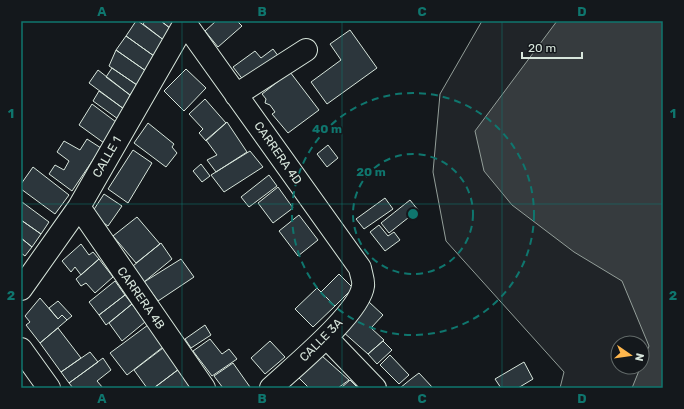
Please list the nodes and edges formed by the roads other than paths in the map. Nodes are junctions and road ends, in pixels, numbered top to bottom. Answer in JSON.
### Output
{"nodes":[{"id":1,"x":185,"y":22,"type":"edge"},
{"id":2,"x":306,"y":50,"type":"dead end"},
{"id":3,"x":236,"y":95,"type":"junction"},
{"id":4,"x":79,"y":207,"type":"junction"},
{"id":5,"x":363,"y":286,"type":"joint"},
{"id":6,"x":21,"y":289,"type":"edge"},
{"id":7,"x":327,"y":338,"type":"junction"},
{"id":8,"x":21,"y":349,"type":"edge"},
{"id":9,"x":49,"y":388,"type":"edge"},
{"id":10,"x":204,"y":388,"type":"edge"},
{"id":11,"x":271,"y":388,"type":"edge"},
{"id":12,"x":375,"y":388,"type":"edge"}],
"edges":[{"from":1,"to":3,"type":"street","name":"CARRERA 4D"},
{"from":1,"to":4,"type":"street","name":"CALLE 1"},
{"from":2,"to":3,"type":"street"},
{"from":3,"to":5,"type":"street","name":"CARRERA 4D"},
{"from":4,"to":6,"type":"street","name":"CALLE 1"},
{"from":4,"to":10,"type":"street","name":"CARRERA 4B"},
{"from":5,"to":7,"type":"street","name":"CALLE 3A"},
{"from":7,"to":11,"type":"street","name":"CALLE 3A"},
{"from":7,"to":12,"type":"street"},
{"from":8,"to":9,"type":"street"}]}
